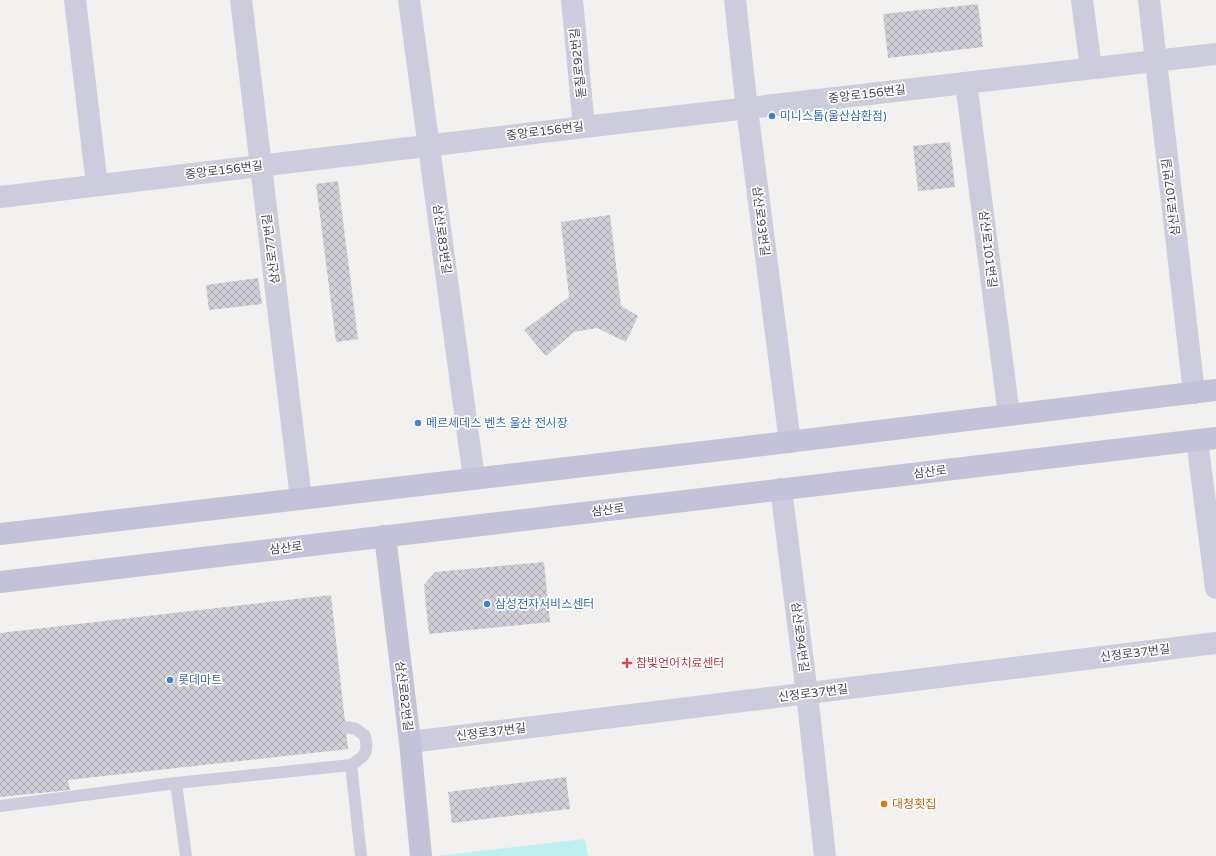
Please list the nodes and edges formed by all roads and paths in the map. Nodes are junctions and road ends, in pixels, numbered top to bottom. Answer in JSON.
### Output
{"nodes":[{"id":1,"x":75,"y":0,"type":"edge"},
{"id":2,"x":240,"y":0,"type":"edge"},
{"id":3,"x":409,"y":0,"type":"edge"},
{"id":4,"x":572,"y":0,"type":"edge"},
{"id":5,"x":735,"y":0,"type":"edge"},
{"id":6,"x":1082,"y":0,"type":"edge"},
{"id":7,"x":1149,"y":0,"type":"edge"},
{"id":8,"x":1216,"y":54,"type":"edge"},
{"id":9,"x":1156,"y":61,"type":"junction"},
{"id":10,"x":1091,"y":68,"type":"junction"},
{"id":11,"x":966,"y":83,"type":"junction"},
{"id":12,"x":747,"y":109,"type":"junction"},
{"id":13,"x":584,"y":127,"type":"junction"},
{"id":14,"x":429,"y":145,"type":"junction"},
{"id":15,"x":261,"y":166,"type":"junction"},
{"id":16,"x":97,"y":185,"type":"junction"},
{"id":17,"x":0,"y":197,"type":"edge"},
{"id":18,"x":1216,"y":390,"type":"edge"},
{"id":19,"x":1194,"y":393,"type":"junction"},
{"id":20,"x":1009,"y":415,"type":"junction"},
{"id":21,"x":1207,"y":439,"type":"edge"},
{"id":22,"x":790,"y":442,"type":"junction"},
{"id":23,"x":474,"y":479,"type":"junction"},
{"id":24,"x":782,"y":489,"type":"junction"},
{"id":25,"x":301,"y":499,"type":"junction"},
{"id":26,"x":0,"y":534,"type":"edge"},
{"id":27,"x":385,"y":536,"type":"junction"},
{"id":28,"x":0,"y":582,"type":"edge"},
{"id":29,"x":1216,"y":588,"type":"edge"},
{"id":30,"x":1216,"y":643,"type":"edge"},
{"id":31,"x":807,"y":694,"type":"junction"},
{"id":32,"x":346,"y":727,"type":"dead end"},
{"id":33,"x":410,"y":742,"type":"junction"},
{"id":34,"x":351,"y":765,"type":"junction"},
{"id":35,"x":176,"y":783,"type":"junction"},
{"id":36,"x":0,"y":806,"type":"edge"},
{"id":37,"x":186,"y":856,"type":"edge"},
{"id":38,"x":361,"y":856,"type":"edge"},
{"id":39,"x":422,"y":856,"type":"edge"},
{"id":40,"x":825,"y":856,"type":"edge"}],
"edges":[{"from":1,"to":16,"type":"street"},
{"from":2,"to":15,"type":"street","name":"삼산로77번길"},
{"from":3,"to":14,"type":"street","name":"삼산로83번길"},
{"from":4,"to":13,"type":"street","name":"돋질로92번길"},
{"from":5,"to":12,"type":"street","name":"삼산로93번길"},
{"from":6,"to":10,"type":"street"},
{"from":7,"to":9,"type":"street","name":"삼산로107번길"},
{"from":8,"to":9,"type":"street","name":"중앙로156번길"},
{"from":9,"to":10,"type":"street","name":"중앙로156번길"},
{"from":9,"to":19,"type":"street","name":"삼산로107번길"},
{"from":10,"to":11,"type":"street","name":"중앙로156번길"},
{"from":11,"to":12,"type":"street","name":"중앙로156번길"},
{"from":11,"to":20,"type":"street","name":"삼산로101번길"},
{"from":12,"to":13,"type":"street","name":"중앙로156번길"},
{"from":12,"to":22,"type":"street","name":"삼산로93번길"},
{"from":13,"to":14,"type":"street","name":"중앙로156번길"},
{"from":14,"to":15,"type":"street","name":"중앙로156번길"},
{"from":14,"to":23,"type":"street","name":"삼산로83번길"},
{"from":15,"to":16,"type":"street","name":"중앙로156번길"},
{"from":15,"to":25,"type":"street","name":"삼산로77번길"},
{"from":16,"to":17,"type":"street","name":"중앙로156번길"},
{"from":18,"to":19,"type":"main road"},
{"from":19,"to":20,"type":"main road"},
{"from":20,"to":22,"type":"main road"},
{"from":21,"to":24,"type":"main road","name":"삼산로"},
{"from":21,"to":29,"type":"street"},
{"from":22,"to":23,"type":"main road"},
{"from":23,"to":25,"type":"main road"},
{"from":24,"to":27,"type":"main road","name":"삼산로"},
{"from":24,"to":31,"type":"street","name":"삼산로94번길"},
{"from":25,"to":26,"type":"main road"},
{"from":27,"to":28,"type":"main road","name":"삼산로"},
{"from":27,"to":33,"type":"main road","name":"삼산로82번길"},
{"from":30,"to":31,"type":"street","name":"신정로37번길"},
{"from":31,"to":33,"type":"street","name":"신정로37번길"},
{"from":31,"to":40,"type":"street","name":"삼산로94번길"},
{"from":32,"to":34,"type":"lane"},
{"from":33,"to":39,"type":"main road","name":"삼산로82번길"},
{"from":34,"to":35,"type":"lane"},
{"from":34,"to":38,"type":"lane"},
{"from":35,"to":36,"type":"lane"},
{"from":35,"to":37,"type":"lane"}]}
